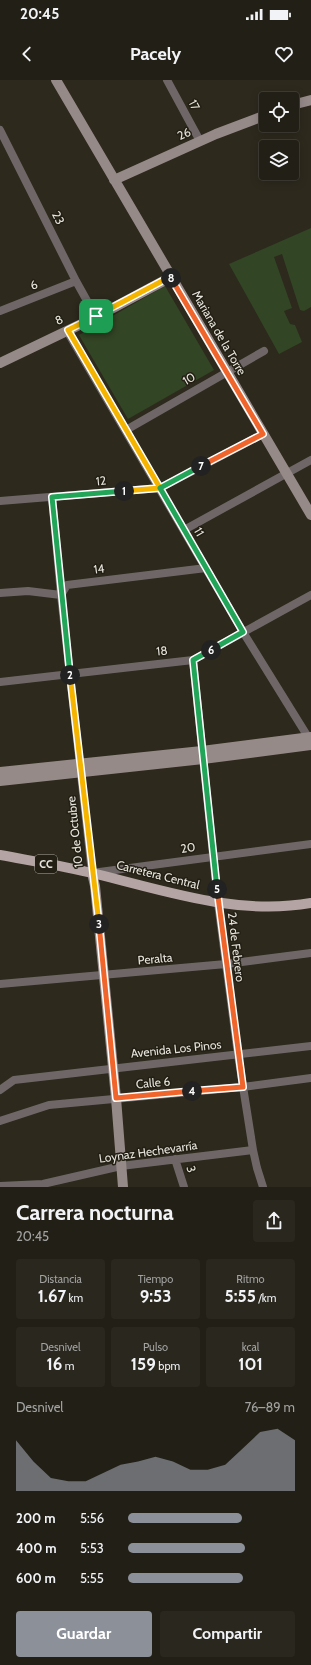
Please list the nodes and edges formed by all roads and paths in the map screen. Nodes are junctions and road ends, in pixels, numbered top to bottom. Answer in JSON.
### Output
{"nodes":[{"id":1,"x":56,"y":80,"type":"edge"},
{"id":2,"x":167,"y":80,"type":"edge"},
{"id":3,"x":311,"y":100,"type":"edge"},
{"id":4,"x":299,"y":103,"type":"edge"},
{"id":5,"x":259,"y":118,"type":"edge"},
{"id":6,"x":0,"y":130,"type":"edge"},
{"id":7,"x":200,"y":141,"type":"junction"},
{"id":8,"x":114,"y":180,"type":"junction"},
{"id":9,"x":171,"y":277,"type":"junction"},
{"id":10,"x":76,"y":281,"type":"junction"},
{"id":11,"x":0,"y":311,"type":"edge"},
{"id":12,"x":96,"y":316,"type":"junction"},
{"id":13,"x":68,"y":330,"type":"junction"},
{"id":14,"x":264,"y":351,"type":"dead end"},
{"id":15,"x":0,"y":363,"type":"edge"},
{"id":16,"x":226,"y":371,"type":"junction"},
{"id":17,"x":126,"y":430,"type":"junction"},
{"id":18,"x":263,"y":434,"type":"junction"},
{"id":19,"x":311,"y":460,"type":"edge"},
{"id":20,"x":286,"y":474,"type":"junction"},
{"id":21,"x":160,"y":488,"type":"junction"},
{"id":22,"x":52,"y":497,"type":"junction"},
{"id":23,"x":0,"y":501,"type":"edge"},
{"id":24,"x":311,"y":515,"type":"edge"},
{"id":25,"x":184,"y":530,"type":"junction"},
{"id":26,"x":206,"y":568,"type":"junction"},
{"id":27,"x":0,"y":593,"type":"edge"},
{"id":28,"x":61,"y":595,"type":"junction"},
{"id":29,"x":311,"y":595,"type":"edge"},
{"id":30,"x":243,"y":632,"type":"junction"},
{"id":31,"x":193,"y":660,"type":"junction"},
{"id":32,"x":70,"y":674,"type":"junction"},
{"id":33,"x":0,"y":682,"type":"edge"},
{"id":34,"x":310,"y":741,"type":"edge"},
{"id":35,"x":203,"y":755,"type":"junction"},
{"id":36,"x":81,"y":768,"type":"junction"},
{"id":37,"x":0,"y":772,"type":"edge"},
{"id":38,"x":0,"y":781,"type":"edge"},
{"id":39,"x":311,"y":844,"type":"edge"},
{"id":40,"x":0,"y":855,"type":"edge"},
{"id":41,"x":213,"y":856,"type":"junction"},
{"id":42,"x":92,"y":873,"type":"junction"},
{"id":43,"x":218,"y":903,"type":"junction"},
{"id":44,"x":311,"y":903,"type":"edge"},
{"id":45,"x":311,"y":953,"type":"edge"},
{"id":46,"x":226,"y":964,"type":"junction"},
{"id":47,"x":105,"y":975,"type":"junction"},
{"id":48,"x":0,"y":984,"type":"edge"},
{"id":49,"x":311,"y":1046,"type":"edge"},
{"id":50,"x":238,"y":1054,"type":"junction"},
{"id":51,"x":113,"y":1068,"type":"junction"},
{"id":52,"x":311,"y":1078,"type":"edge"},
{"id":53,"x":243,"y":1087,"type":"junction"},
{"id":54,"x":0,"y":1090,"type":"edge"},
{"id":55,"x":116,"y":1098,"type":"junction"},
{"id":56,"x":0,"y":1121,"type":"edge"},
{"id":57,"x":253,"y":1150,"type":"junction"},
{"id":58,"x":175,"y":1159,"type":"junction"},
{"id":59,"x":121,"y":1166,"type":"junction"},
{"id":60,"x":0,"y":1186,"type":"edge"},
{"id":61,"x":123,"y":1187,"type":"edge"},
{"id":62,"x":184,"y":1187,"type":"edge"},
{"id":63,"x":263,"y":1187,"type":"edge"}],
"edges":[{"from":1,"to":8,"type":"street","name":"Mariana de la Torre"},
{"from":2,"to":7,"type":"street","name":"17"},
{"from":3,"to":4,"type":"street"},
{"from":5,"to":7,"type":"street","name":"26"},
{"from":6,"to":10,"type":"street","name":"23"},
{"from":7,"to":8,"type":"street","name":"26"},
{"from":8,"to":9,"type":"street","name":"Mariana de la Torre"},
{"from":9,"to":12,"type":"street","name":"8"},
{"from":9,"to":16,"type":"street","name":"Mariana de la Torre"},
{"from":10,"to":11,"type":"street","name":"6"},
{"from":10,"to":12,"type":"street","name":"23"},
{"from":12,"to":13,"type":"street","name":"8"},
{"from":13,"to":15,"type":"street","name":"8"},
{"from":13,"to":17,"type":"street","name":"11"},
{"from":14,"to":16,"type":"street","name":"10"},
{"from":16,"to":17,"type":"street","name":"10"},
{"from":16,"to":18,"type":"street","name":"Mariana de la Torre"},
{"from":17,"to":21,"type":"street","name":"11"},
{"from":18,"to":20,"type":"street","name":"Mariana de la Torre"},
{"from":18,"to":21,"type":"street","name":"12"},
{"from":19,"to":20,"type":"street"},
{"from":20,"to":24,"type":"street","name":"Mariana de la Torre"},
{"from":20,"to":25,"type":"street"},
{"from":21,"to":22,"type":"street","name":"12"},
{"from":21,"to":25,"type":"street","name":"11"},
{"from":22,"to":23,"type":"street","name":"12"},
{"from":22,"to":28,"type":"street","name":"10 de Octubre"},
{"from":25,"to":26,"type":"street","name":"11"},
{"from":26,"to":28,"type":"street","name":"14"},
{"from":26,"to":30,"type":"street","name":"11"},
{"from":27,"to":28,"type":"street"},
{"from":28,"to":32,"type":"street","name":"10 de Octubre"},
{"from":29,"to":30,"type":"street","name":"18"},
{"from":30,"to":31,"type":"street","name":"18"},
{"from":30,"to":34,"type":"street","name":"11"},
{"from":31,"to":32,"type":"street","name":"18"},
{"from":31,"to":35,"type":"street","name":"24 de Febrero"},
{"from":32,"to":33,"type":"street","name":"18"},
{"from":32,"to":36,"type":"street","name":"10 de Octubre"},
{"from":34,"to":35,"type":"street"},
{"from":35,"to":36,"type":"street"},
{"from":35,"to":41,"type":"street","name":"24 de Febrero"},
{"from":36,"to":37,"type":"street"},
{"from":36,"to":38,"type":"street"},
{"from":36,"to":42,"type":"street","name":"10 de Octubre"},
{"from":39,"to":41,"type":"street","name":"20"},
{"from":40,"to":42,"type":"main road","name":"Carretera Central","number":"CC"},
{"from":41,"to":42,"type":"street","name":"20"},
{"from":41,"to":43,"type":"street","name":"24 de Febrero"},
{"from":42,"to":43,"type":"main road","name":"Carretera Central","number":"CC"},
{"from":42,"to":47,"type":"street","name":"10 de Octubre"},
{"from":43,"to":44,"type":"main road","name":"Carretera Central","number":"CC"},
{"from":43,"to":46,"type":"street","name":"24 de Febrero"},
{"from":45,"to":46,"type":"street","name":"Peralta"},
{"from":46,"to":47,"type":"street","name":"Peralta"},
{"from":46,"to":50,"type":"street","name":"24 de Febrero"},
{"from":47,"to":48,"type":"street","name":"Peralta"},
{"from":47,"to":51,"type":"street","name":"10 de Octubre"},
{"from":49,"to":50,"type":"street","name":"Avenida Los Pinos"},
{"from":50,"to":51,"type":"street","name":"Avenida Los Pinos"},
{"from":50,"to":53,"type":"street","name":"24 de Febrero"},
{"from":51,"to":54,"type":"street","name":"Avenida Los Pinos"},
{"from":51,"to":55,"type":"street","name":"10 de Octubre"},
{"from":52,"to":53,"type":"street","name":"Calle 6"},
{"from":53,"to":55,"type":"street","name":"Calle 6"},
{"from":53,"to":57,"type":"street","name":"24 de Febrero"},
{"from":55,"to":56,"type":"street","name":"Calle 6"},
{"from":55,"to":59,"type":"street","name":"10 de Octubre"},
{"from":57,"to":58,"type":"street","name":"Loynaz Hechevarría"},
{"from":57,"to":63,"type":"street","name":"24 de Febrero"},
{"from":58,"to":59,"type":"street","name":"Loynaz Hechevarría"},
{"from":58,"to":62,"type":"street","name":"3"},
{"from":59,"to":60,"type":"street","name":"Loynaz Hechevarría"},
{"from":59,"to":61,"type":"street","name":"10 de Octubre"}]}
